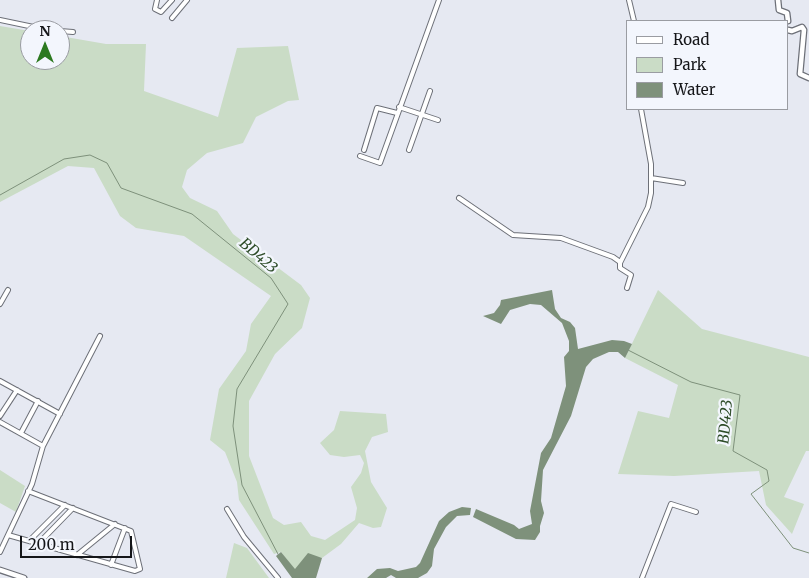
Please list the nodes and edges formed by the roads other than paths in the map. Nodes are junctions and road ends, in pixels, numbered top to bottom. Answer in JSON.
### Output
{"nodes":[{"id":1,"x":157,"y":0,"type":"edge"},
{"id":2,"x":172,"y":0,"type":"edge"},
{"id":3,"x":187,"y":0,"type":"edge"},
{"id":4,"x":439,"y":0,"type":"edge"},
{"id":5,"x":629,"y":0,"type":"edge"},
{"id":6,"x":778,"y":0,"type":"edge"},
{"id":7,"x":172,"y":18,"type":"dead end"},
{"id":8,"x":0,"y":20,"type":"edge"},
{"id":9,"x":634,"y":20,"type":"edge"},
{"id":10,"x":788,"y":20,"type":"edge"},
{"id":11,"x":20,"y":24,"type":"edge"},
{"id":12,"x":789,"y":30,"type":"edge"},
{"id":13,"x":809,"y":78,"type":"edge"},
{"id":14,"x":430,"y":91,"type":"dead end"},
{"id":15,"x":399,"y":107,"type":"junction"},
{"id":16,"x":640,"y":110,"type":"edge"},
{"id":17,"x":397,"y":113,"type":"junction"},
{"id":18,"x":421,"y":115,"type":"junction"},
{"id":19,"x":438,"y":120,"type":"dead end"},
{"id":20,"x":364,"y":150,"type":"dead end"},
{"id":21,"x":408,"y":150,"type":"dead end"},
{"id":22,"x":360,"y":156,"type":"dead end"},
{"id":23,"x":651,"y":178,"type":"junction"},
{"id":24,"x":683,"y":183,"type":"dead end"},
{"id":25,"x":460,"y":198,"type":"dead end"},
{"id":26,"x":620,"y":262,"type":"junction"},
{"id":27,"x":627,"y":288,"type":"dead end"},
{"id":28,"x":8,"y":290,"type":"dead end"},
{"id":29,"x":0,"y":304,"type":"edge"},
{"id":30,"x":100,"y":336,"type":"dead end"},
{"id":31,"x":0,"y":381,"type":"edge"},
{"id":32,"x":17,"y":390,"type":"junction"},
{"id":33,"x":38,"y":401,"type":"junction"},
{"id":34,"x":60,"y":414,"type":"junction"},
{"id":35,"x":0,"y":418,"type":"edge"},
{"id":36,"x":21,"y":433,"type":"junction"},
{"id":37,"x":44,"y":446,"type":"junction"},
{"id":38,"x":28,"y":491,"type":"junction"},
{"id":39,"x":65,"y":505,"type":"junction"},
{"id":40,"x":73,"y":508,"type":"junction"},
{"id":41,"x":227,"y":509,"type":"dead end"},
{"id":42,"x":696,"y":512,"type":"dead end"},
{"id":43,"x":116,"y":524,"type":"junction"},
{"id":44,"x":125,"y":528,"type":"junction"},
{"id":45,"x":8,"y":535,"type":"junction"},
{"id":46,"x":29,"y":541,"type":"junction"},
{"id":47,"x":2,"y":544,"type":"edge"},
{"id":48,"x":38,"y":544,"type":"junction"},
{"id":49,"x":0,"y":552,"type":"edge"},
{"id":50,"x":76,"y":555,"type":"junction"},
{"id":51,"x":111,"y":564,"type":"junction"},
{"id":52,"x":0,"y":570,"type":"edge"},
{"id":53,"x":12,"y":576,"type":"edge"},
{"id":54,"x":24,"y":578,"type":"edge"},
{"id":55,"x":278,"y":578,"type":"edge"},
{"id":56,"x":642,"y":578,"type":"edge"}],
"edges":[{"from":1,"to":2,"type":"street"},
{"from":3,"to":7,"type":"street"},
{"from":4,"to":15,"type":"street"},
{"from":5,"to":9,"type":"street"},
{"from":6,"to":10,"type":"street"},
{"from":8,"to":11,"type":"street"},
{"from":12,"to":13,"type":"street"},
{"from":14,"to":18,"type":"street"},
{"from":15,"to":17,"type":"street"},
{"from":15,"to":18,"type":"street"},
{"from":16,"to":23,"type":"street"},
{"from":17,"to":20,"type":"street"},
{"from":17,"to":22,"type":"street"},
{"from":18,"to":19,"type":"street"},
{"from":18,"to":21,"type":"street"},
{"from":23,"to":24,"type":"street"},
{"from":23,"to":26,"type":"street"},
{"from":25,"to":26,"type":"street"},
{"from":26,"to":27,"type":"street"},
{"from":28,"to":29,"type":"street"},
{"from":30,"to":34,"type":"street"},
{"from":31,"to":32,"type":"street"},
{"from":32,"to":33,"type":"street"},
{"from":32,"to":35,"type":"street"},
{"from":33,"to":34,"type":"street"},
{"from":33,"to":36,"type":"street"},
{"from":34,"to":37,"type":"street"},
{"from":35,"to":36,"type":"street"},
{"from":36,"to":37,"type":"street"},
{"from":37,"to":38,"type":"street"},
{"from":38,"to":39,"type":"street"},
{"from":38,"to":45,"type":"street"},
{"from":39,"to":40,"type":"street"},
{"from":39,"to":46,"type":"street"},
{"from":40,"to":43,"type":"street"},
{"from":40,"to":48,"type":"street"},
{"from":41,"to":55,"type":"street"},
{"from":42,"to":56,"type":"street"},
{"from":43,"to":44,"type":"street"},
{"from":43,"to":50,"type":"street"},
{"from":44,"to":51,"type":"street"},
{"from":44,"to":51,"type":"street"},
{"from":45,"to":46,"type":"street"},
{"from":45,"to":47,"type":"street"},
{"from":46,"to":48,"type":"street"},
{"from":47,"to":49,"type":"street"},
{"from":48,"to":50,"type":"street"},
{"from":50,"to":51,"type":"street"},
{"from":52,"to":53,"type":"street"},
{"from":53,"to":54,"type":"street"}]}
